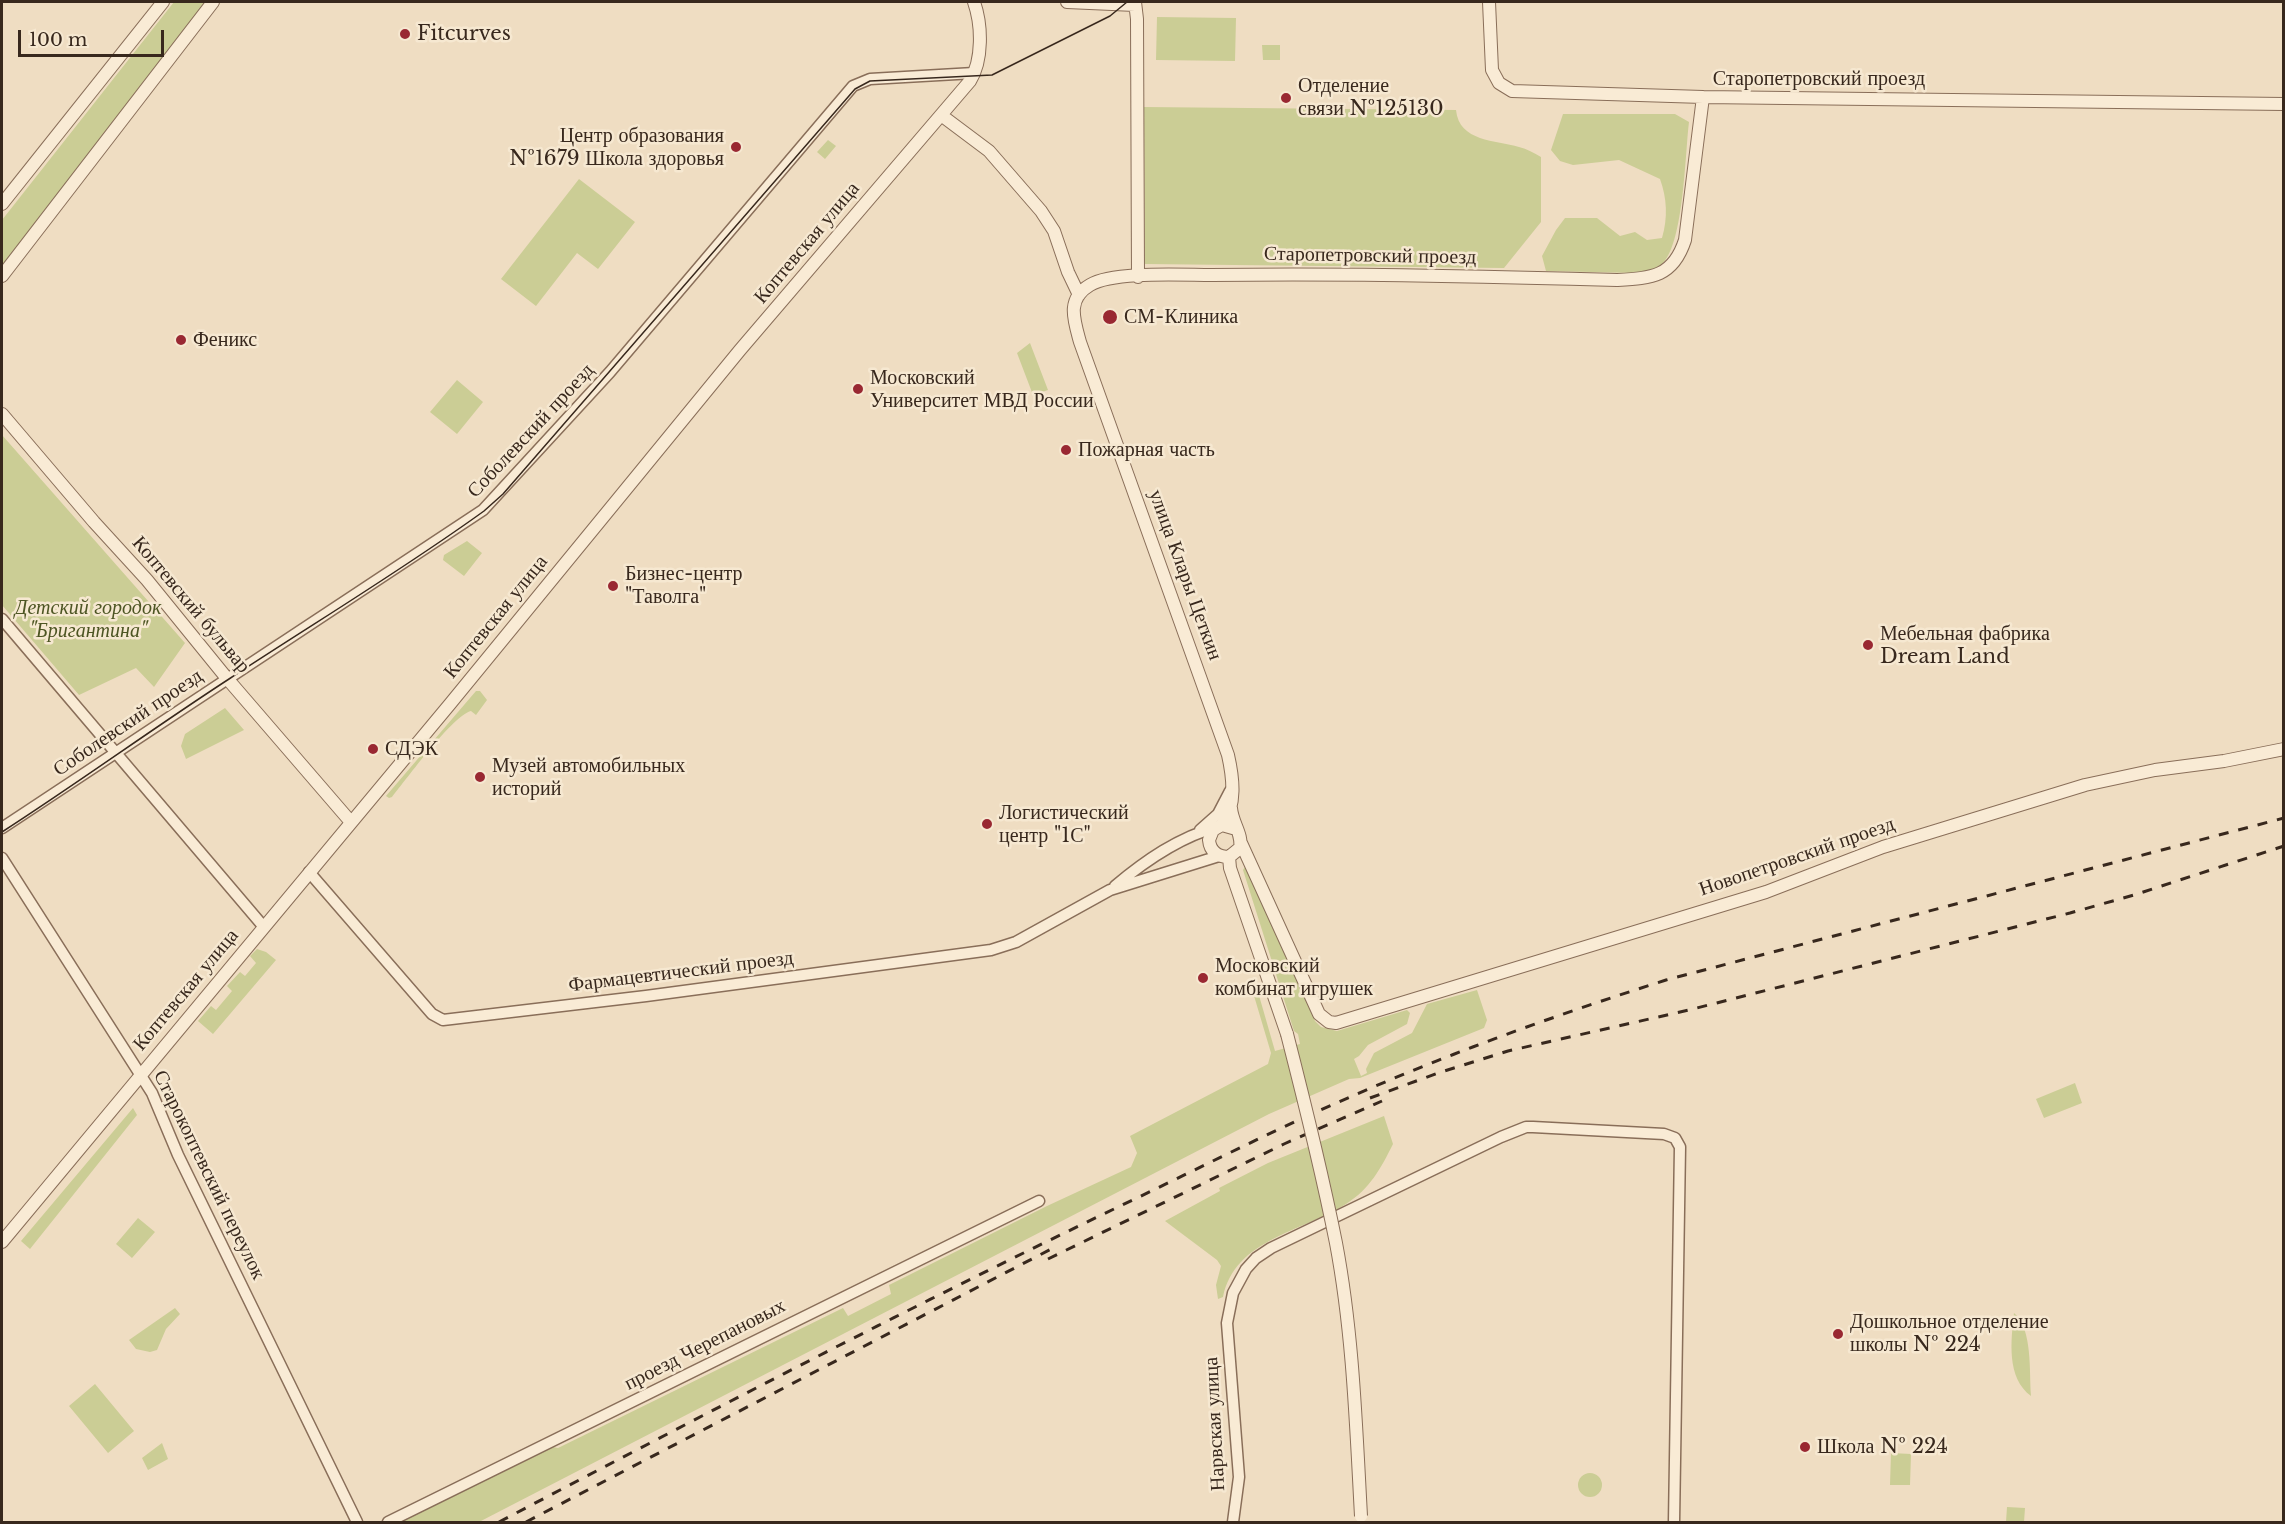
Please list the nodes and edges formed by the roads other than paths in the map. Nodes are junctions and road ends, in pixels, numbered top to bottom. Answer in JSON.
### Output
{"nodes":[{"id":1,"x":163,"y":2,"type":"edge"},
{"id":2,"x":213,"y":2,"type":"edge"},
{"id":3,"x":975,"y":2,"type":"edge"},
{"id":4,"x":1067,"y":2,"type":"edge"},
{"id":5,"x":1489,"y":2,"type":"edge"},
{"id":6,"x":1135,"y":3,"type":"edge"},
{"id":7,"x":974,"y":74,"type":"junction"},
{"id":8,"x":1703,"y":97,"type":"junction"},
{"id":9,"x":2283,"y":104,"type":"edge"},
{"id":10,"x":941,"y":115,"type":"junction"},
{"id":11,"x":2,"y":204,"type":"edge"},
{"id":12,"x":2,"y":276,"type":"edge"},
{"id":13,"x":1138,"y":277,"type":"junction"},
{"id":14,"x":1079,"y":295,"type":"junction"},
{"id":15,"x":2,"y":414,"type":"edge"},
{"id":16,"x":2,"y":619,"type":"edge"},
{"id":17,"x":227,"y":678,"type":"junction"},
{"id":18,"x":2283,"y":749,"type":"edge"},
{"id":19,"x":116,"y":754,"type":"junction"},
{"id":20,"x":1232,"y":785,"type":"junction"},
{"id":21,"x":1230,"y":804,"type":"junction"},
{"id":22,"x":350,"y":821,"type":"junction"},
{"id":23,"x":1220,"y":826,"type":"junction"},
{"id":24,"x":2,"y":828,"type":"edge"},
{"id":25,"x":1236,"y":829,"type":"junction"},
{"id":26,"x":1196,"y":833,"type":"junction"},
{"id":27,"x":1241,"y":843,"type":"junction"},
{"id":28,"x":1224,"y":856,"type":"junction"},
{"id":29,"x":2,"y":858,"type":"edge"},
{"id":30,"x":309,"y":872,"type":"junction"},
{"id":31,"x":1110,"y":890,"type":"junction"},
{"id":32,"x":263,"y":926,"type":"junction"},
{"id":33,"x":141,"y":1074,"type":"junction"},
{"id":34,"x":1039,"y":1201,"type":"dead end"},
{"id":35,"x":2,"y":1242,"type":"edge"},
{"id":36,"x":1361,"y":1519,"type":"edge"},
{"id":37,"x":357,"y":1522,"type":"edge"},
{"id":38,"x":388,"y":1522,"type":"edge"},
{"id":39,"x":1233,"y":1522,"type":"edge"},
{"id":40,"x":1674,"y":1522,"type":"edge"}],
"edges":[{"from":1,"to":11,"type":"street"},
{"from":2,"to":12,"type":"street"},
{"from":3,"to":7,"type":"street","name":"Коптевская улица"},
{"from":4,"to":6,"type":"street"},
{"from":5,"to":8,"type":"street"},
{"from":6,"to":13,"type":"street"},
{"from":7,"to":10,"type":"street","name":"Коптевская улица"},
{"from":7,"to":17,"type":"street","name":"Соболевский проезд"},
{"from":8,"to":9,"type":"street","name":"Старопетровский проезд"},
{"from":8,"to":13,"type":"street","name":"Старопетровский проезд"},
{"from":10,"to":14,"type":"street"},
{"from":10,"to":22,"type":"street","name":"Коптевская улица"},
{"from":13,"to":14,"type":"street"},
{"from":14,"to":20,"type":"street","name":"улица Клары Цеткин"},
{"from":15,"to":17,"type":"street","name":"Коптевский бульвар"},
{"from":16,"to":19,"type":"street"},
{"from":17,"to":19,"type":"street","name":"Соболевский проезд"},
{"from":17,"to":22,"type":"street","name":"Коптевский бульвар"},
{"from":18,"to":27,"type":"street","name":"Новопетровский проезд"},
{"from":19,"to":24,"type":"street","name":"Соболевский проезд"},
{"from":19,"to":32,"type":"street"},
{"from":20,"to":21,"type":"street","name":"улица Клары Цеткин"},
{"from":20,"to":26,"type":"street","name":"Фармацевтический проезд"},
{"from":21,"to":23,"type":"street","name":"улица Клары Цеткин"},
{"from":21,"to":25,"type":"street","name":"улица Клары Цеткин"},
{"from":22,"to":30,"type":"street","name":"Коптевская улица"},
{"from":23,"to":25,"type":"street"},
{"from":23,"to":26,"type":"street","name":"Фармацевтический проезд"},
{"from":23,"to":28,"type":"street"},
{"from":25,"to":27,"type":"street"},
{"from":26,"to":31,"type":"street","name":"Фармацевтический проезд"},
{"from":27,"to":28,"type":"street"},
{"from":28,"to":31,"type":"street","name":"Фармацевтический проезд"},
{"from":28,"to":36,"type":"street","bridge":true},
{"from":29,"to":33,"type":"street","name":"Старокоптевский переулок"},
{"from":30,"to":31,"type":"street","name":"Фармацевтический проезд"},
{"from":30,"to":32,"type":"street","name":"Коптевская улица"},
{"from":32,"to":33,"type":"street","name":"Коптевская улица"},
{"from":33,"to":35,"type":"street","name":"Коптевская улица"},
{"from":33,"to":37,"type":"street","name":"Старокоптевский переулок"},
{"from":34,"to":38,"type":"street","name":"проезд Черепановых"},
{"from":39,"to":40,"type":"street","name":"Нарвская улица"}]}
